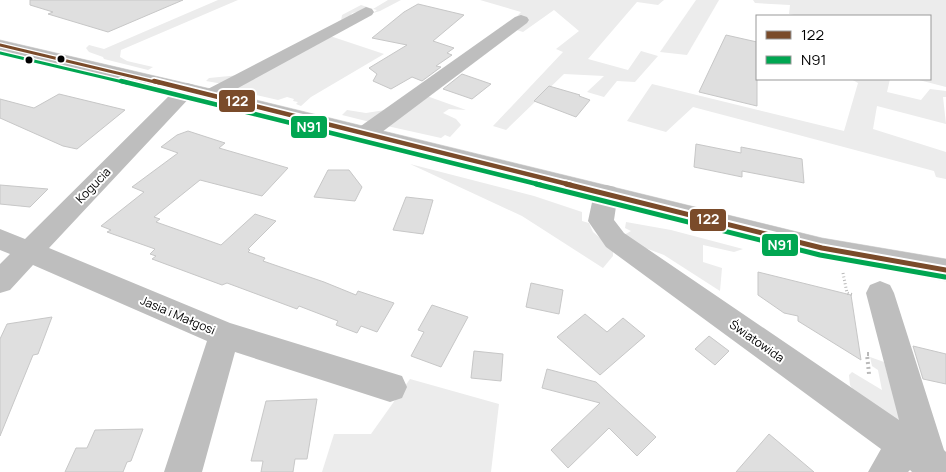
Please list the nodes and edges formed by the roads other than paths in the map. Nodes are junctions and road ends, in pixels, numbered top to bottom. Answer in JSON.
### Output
{"nodes":[{"id":1,"x":366,"y":12,"type":"dead end"},
{"id":2,"x":521,"y":20,"type":"dead end"},
{"id":3,"x":0,"y":46,"type":"edge"},
{"id":4,"x":187,"y":89,"type":"junction"},
{"id":5,"x":212,"y":95,"type":"junction"},
{"id":6,"x":366,"y":133,"type":"junction"},
{"id":7,"x":606,"y":193,"type":"junction"},
{"id":8,"x":0,"y":240,"type":"edge"},
{"id":9,"x":30,"y":250,"type":"junction"},
{"id":10,"x":946,"y":270,"type":"edge"},
{"id":11,"x":0,"y":282,"type":"edge"},
{"id":12,"x":880,"y":293,"type":"dead end"},
{"id":13,"x":224,"y":335,"type":"junction"},
{"id":14,"x":390,"y":387,"type":"dead end"},
{"id":15,"x":916,"y":463,"type":"edge"},
{"id":16,"x":183,"y":472,"type":"edge"}],
"edges":[{"from":1,"to":5,"type":"street"},
{"from":2,"to":6,"type":"street"},
{"from":3,"to":4,"type":"main road"},
{"from":4,"to":5,"type":"main road"},
{"from":4,"to":9,"type":"street","name":"Kogucia"},
{"from":5,"to":6,"type":"main road"},
{"from":6,"to":7,"type":"main road"},
{"from":7,"to":10,"type":"main road"},
{"from":7,"to":15,"type":"street","name":"Światowida"},
{"from":8,"to":9,"type":"street","name":"Jasia i Małgosi"},
{"from":9,"to":11,"type":"street","name":"Kogucia"},
{"from":9,"to":13,"type":"street","name":"Jasia i Małgosi"},
{"from":12,"to":15,"type":"street"},
{"from":13,"to":14,"type":"street"},
{"from":13,"to":16,"type":"street","name":"Jasia i Małgosi"}]}
